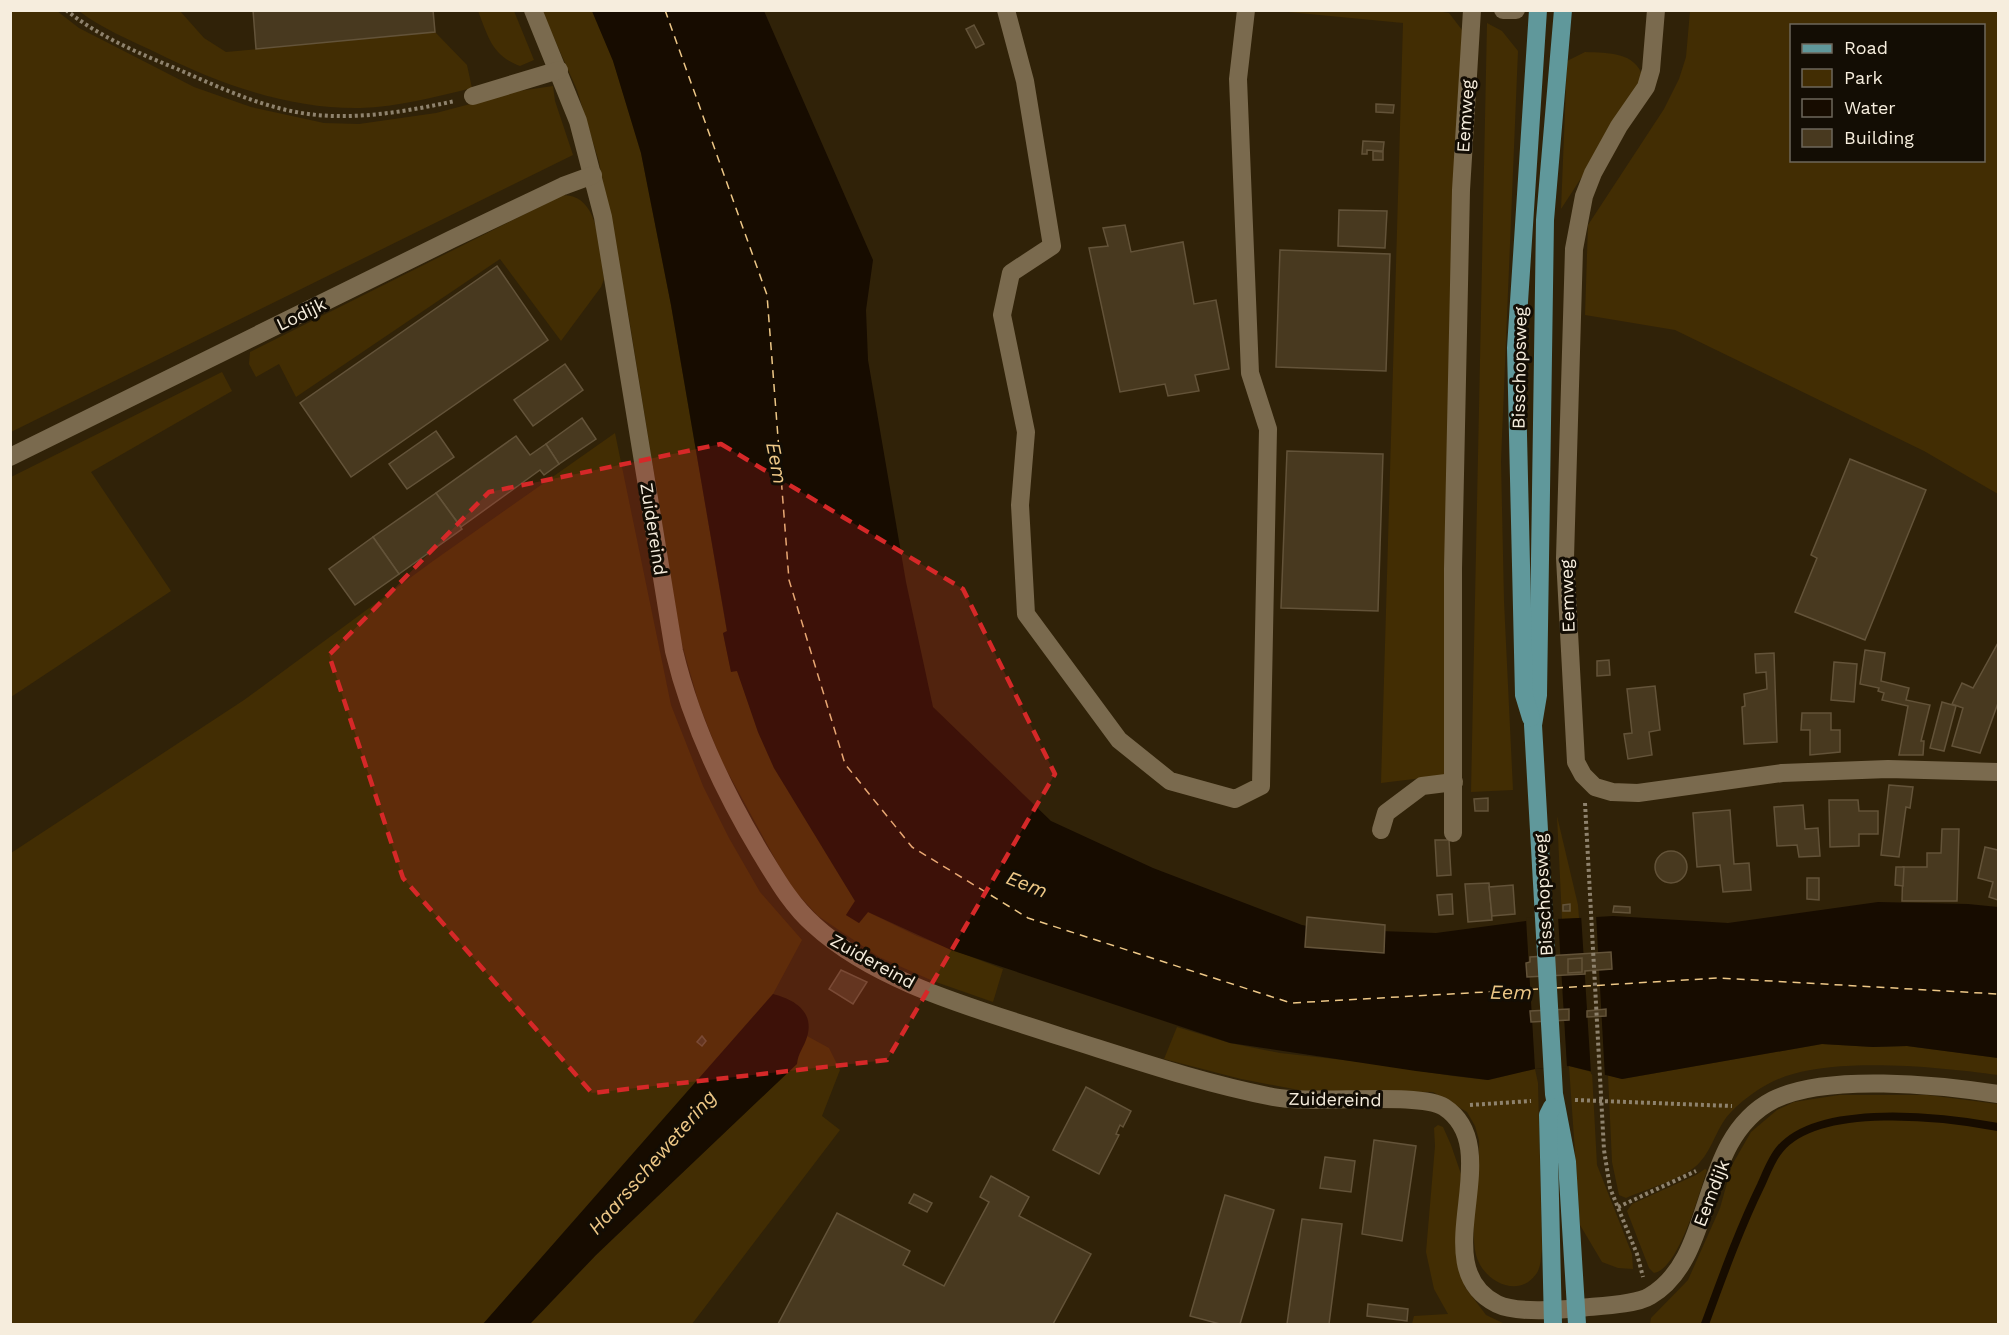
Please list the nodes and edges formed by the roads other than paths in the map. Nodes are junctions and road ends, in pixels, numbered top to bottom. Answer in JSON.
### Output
{"nodes":[{"id":1,"x":533,"y":10,"type":"edge"},
{"id":2,"x":1006,"y":10,"type":"edge"},
{"id":3,"x":1246,"y":10,"type":"edge"},
{"id":4,"x":1472,"y":10,"type":"edge"},
{"id":5,"x":1503,"y":10,"type":"edge"},
{"id":6,"x":1516,"y":10,"type":"edge"},
{"id":7,"x":1538,"y":10,"type":"edge"},
{"id":8,"x":1563,"y":10,"type":"edge"},
{"id":9,"x":1656,"y":10,"type":"edge"},
{"id":10,"x":559,"y":70,"type":"junction"},
{"id":11,"x":473,"y":96,"type":"road end"},
{"id":12,"x":593,"y":175,"type":"junction"},
{"id":13,"x":10,"y":457,"type":"edge"},
{"id":14,"x":1533,"y":725,"type":"junction"},
{"id":15,"x":1998,"y":772,"type":"edge"},
{"id":16,"x":1454,"y":782,"type":"junction"},
{"id":17,"x":1381,"y":830,"type":"dead end"},
{"id":18,"x":1453,"y":833,"type":"dead end"},
{"id":19,"x":1998,"y":1094,"type":"edge"},
{"id":20,"x":1555,"y":1097,"type":"junction"},
{"id":21,"x":1576,"y":1316,"type":"edge"},
{"id":22,"x":1553,"y":1317,"type":"edge"}],
"edges":[{"from":1,"to":10,"type":"street","name":"Zuidereind"},
{"from":2,"to":3,"type":"street"},
{"from":4,"to":16,"type":"street","name":"Eemweg"},
{"from":5,"to":6,"type":"street"},
{"from":7,"to":14,"type":"main road","name":"Bisschopsweg"},
{"from":8,"to":14,"type":"main road","name":"Bisschopsweg"},
{"from":9,"to":15,"type":"street","name":"Eemweg"},
{"from":10,"to":11,"type":"street"},
{"from":10,"to":12,"type":"street","name":"Zuidereind"},
{"from":12,"to":13,"type":"street","name":"Lodijk"},
{"from":12,"to":22,"type":"street","name":"Zuidereind"},
{"from":14,"to":20,"type":"main road","name":"Bisschopsweg"},
{"from":16,"to":17,"type":"street"},
{"from":16,"to":18,"type":"street","name":"Eemweg"},
{"from":19,"to":21,"type":"street","name":"Eemdijk"},
{"from":20,"to":21,"type":"main road","name":"Bisschopsweg"},
{"from":20,"to":22,"type":"main road","name":"Bisschopsweg"},
{"from":21,"to":22,"type":"street"}]}
